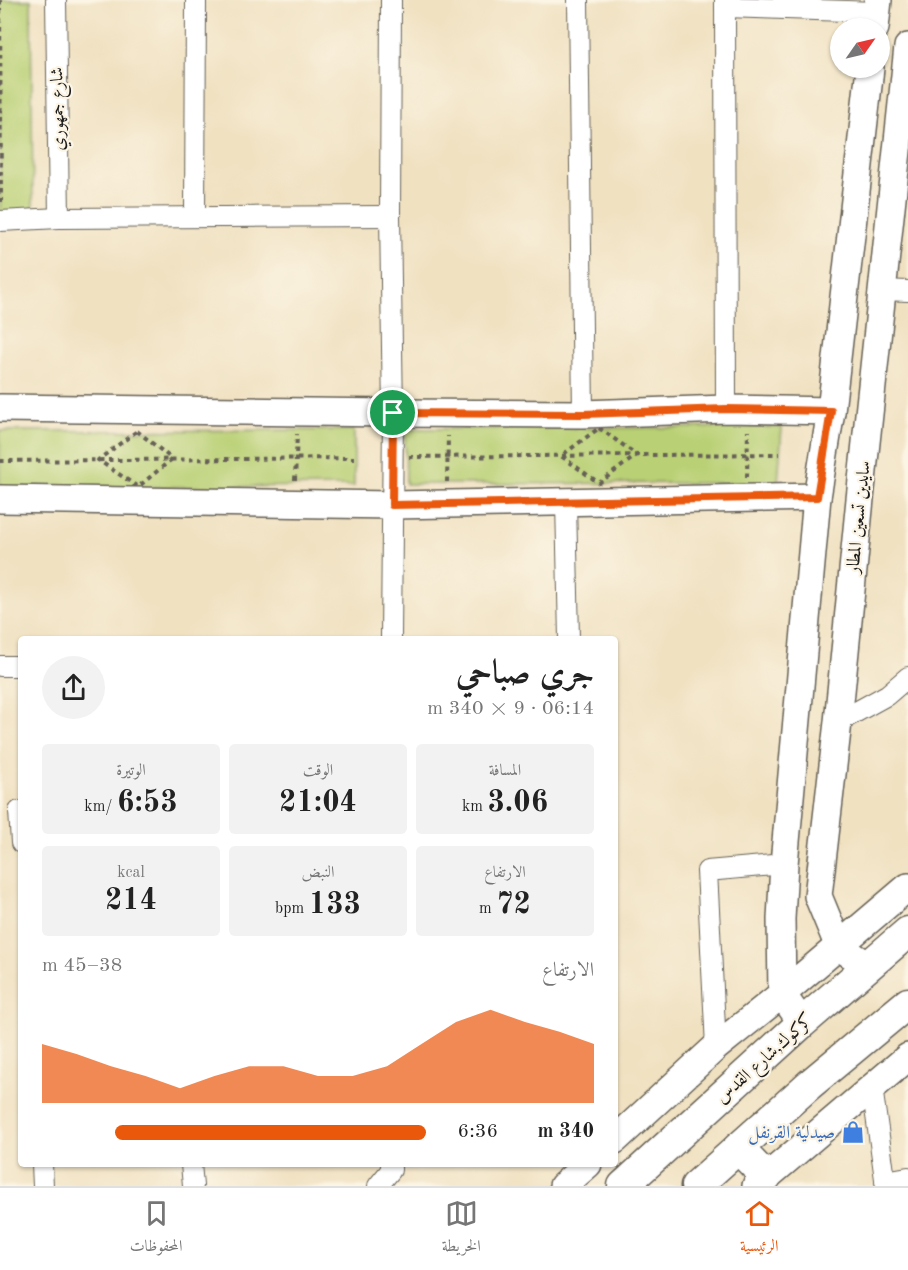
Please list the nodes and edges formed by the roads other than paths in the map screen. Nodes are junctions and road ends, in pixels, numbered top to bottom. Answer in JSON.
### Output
{"nodes":[{"id":1,"x":56,"y":0,"type":"edge"},
{"id":2,"x":196,"y":0,"type":"edge"},
{"id":3,"x":391,"y":0,"type":"edge"},
{"id":4,"x":578,"y":0,"type":"edge"},
{"id":5,"x":725,"y":4,"type":"edge"},
{"id":6,"x":876,"y":14,"type":"edge"},
{"id":7,"x":908,"y":47,"type":"edge"},
{"id":8,"x":869,"y":78,"type":"edge"},
{"id":9,"x":390,"y":216,"type":"junction"},
{"id":10,"x":195,"y":217,"type":"junction"},
{"id":11,"x":59,"y":218,"type":"junction"},
{"id":12,"x":1,"y":221,"type":"edge"},
{"id":13,"x":895,"y":290,"type":"edge"},
{"id":14,"x":0,"y":408,"type":"edge"},
{"id":15,"x":726,"y":409,"type":"junction"},
{"id":16,"x":831,"y":411,"type":"junction"},
{"id":17,"x":393,"y":413,"type":"junction"},
{"id":18,"x":583,"y":414,"type":"junction"},
{"id":19,"x":817,"y":497,"type":"junction"},
{"id":20,"x":0,"y":499,"type":"edge"},
{"id":21,"x":566,"y":502,"type":"junction"},
{"id":22,"x":392,"y":505,"type":"junction"},
{"id":23,"x":391,"y":636,"type":"edge"},
{"id":24,"x":569,"y":636,"type":"edge"},
{"id":25,"x":804,"y":643,"type":"junction"},
{"id":26,"x":845,"y":645,"type":"junction"},
{"id":27,"x":0,"y":666,"type":"edge"},
{"id":28,"x":18,"y":666,"type":"edge"},
{"id":29,"x":908,"y":678,"type":"edge"},
{"id":30,"x":838,"y":723,"type":"junction"},
{"id":31,"x":13,"y":811,"type":"edge"},
{"id":32,"x":18,"y":831,"type":"edge"},
{"id":33,"x":784,"y":864,"type":"junction"},
{"id":34,"x":908,"y":887,"type":"edge"},
{"id":35,"x":908,"y":932,"type":"edge"},
{"id":36,"x":839,"y":946,"type":"junction"},
{"id":37,"x":869,"y":966,"type":"junction"},
{"id":38,"x":782,"y":994,"type":"junction"},
{"id":39,"x":908,"y":1002,"type":"edge"},
{"id":40,"x":802,"y":1023,"type":"junction"},
{"id":41,"x":716,"y":1047,"type":"junction"},
{"id":42,"x":908,"y":1057,"type":"edge"},
{"id":43,"x":872,"y":1087,"type":"junction"},
{"id":44,"x":618,"y":1137,"type":"edge"},
{"id":45,"x":738,"y":1148,"type":"junction"},
{"id":46,"x":42,"y":1167,"type":"edge"},
{"id":47,"x":191,"y":1167,"type":"edge"},
{"id":48,"x":391,"y":1167,"type":"edge"},
{"id":49,"x":908,"y":1177,"type":"edge"},
{"id":50,"x":761,"y":1182,"type":"edge"},
{"id":51,"x":886,"y":1184,"type":"edge"},
{"id":52,"x":43,"y":1186,"type":"edge"},
{"id":53,"x":193,"y":1186,"type":"edge"},
{"id":54,"x":378,"y":1186,"type":"edge"},
{"id":55,"x":623,"y":1186,"type":"edge"},
{"id":56,"x":696,"y":1186,"type":"edge"}],
"edges":[{"from":1,"to":11,"type":"street","name":"شارع جمهوري"},
{"from":2,"to":10,"type":"street"},
{"from":3,"to":9,"type":"street"},
{"from":4,"to":18,"type":"street"},
{"from":5,"to":6,"type":"street"},
{"from":5,"to":15,"type":"street"},
{"from":7,"to":13,"type":"street","name":"سايدين تسعين المطار"},
{"from":8,"to":16,"type":"street"},
{"from":9,"to":10,"type":"street"},
{"from":9,"to":17,"type":"street"},
{"from":10,"to":11,"type":"street"},
{"from":11,"to":12,"type":"street"},
{"from":13,"to":26,"type":"street","name":"سايدين تسعين المطار"},
{"from":14,"to":17,"type":"street"},
{"from":15,"to":16,"type":"street"},
{"from":15,"to":18,"type":"street"},
{"from":16,"to":19,"type":"street"},
{"from":17,"to":18,"type":"street"},
{"from":17,"to":22,"type":"street"},
{"from":19,"to":21,"type":"street"},
{"from":19,"to":25,"type":"street"},
{"from":20,"to":22,"type":"street"},
{"from":21,"to":22,"type":"street"},
{"from":21,"to":24,"type":"street"},
{"from":22,"to":23,"type":"street"},
{"from":25,"to":26,"type":"street"},
{"from":25,"to":33,"type":"street"},
{"from":26,"to":30,"type":"street","name":"سايدين تسعين المطار"},
{"from":27,"to":28,"type":"street"},
{"from":29,"to":30,"type":"street"},
{"from":30,"to":36,"type":"street","name":"سايدين تسعين المطار"},
{"from":31,"to":32,"type":"street"},
{"from":33,"to":38,"type":"street"},
{"from":33,"to":41,"type":"street"},
{"from":34,"to":36,"type":"street"},
{"from":35,"to":37,"type":"main road","name":"كركوك,شارع القدس"},
{"from":36,"to":37,"type":"street"},
{"from":36,"to":38,"type":"street"},
{"from":37,"to":40,"type":"main road","name":"كركوك,شارع القدس"},
{"from":38,"to":40,"type":"street"},
{"from":38,"to":41,"type":"street"},
{"from":39,"to":45,"type":"main road"},
{"from":40,"to":55,"type":"main road","name":"كركوك,شارع القدس"},
{"from":41,"to":44,"type":"street"},
{"from":42,"to":43,"type":"street"},
{"from":43,"to":50,"type":"street"},
{"from":43,"to":51,"type":"street"},
{"from":45,"to":50,"type":"main road"},
{"from":45,"to":56,"type":"main road"},
{"from":46,"to":52,"type":"street"},
{"from":47,"to":53,"type":"street"},
{"from":48,"to":54,"type":"street"},
{"from":49,"to":51,"type":"street"}]}
